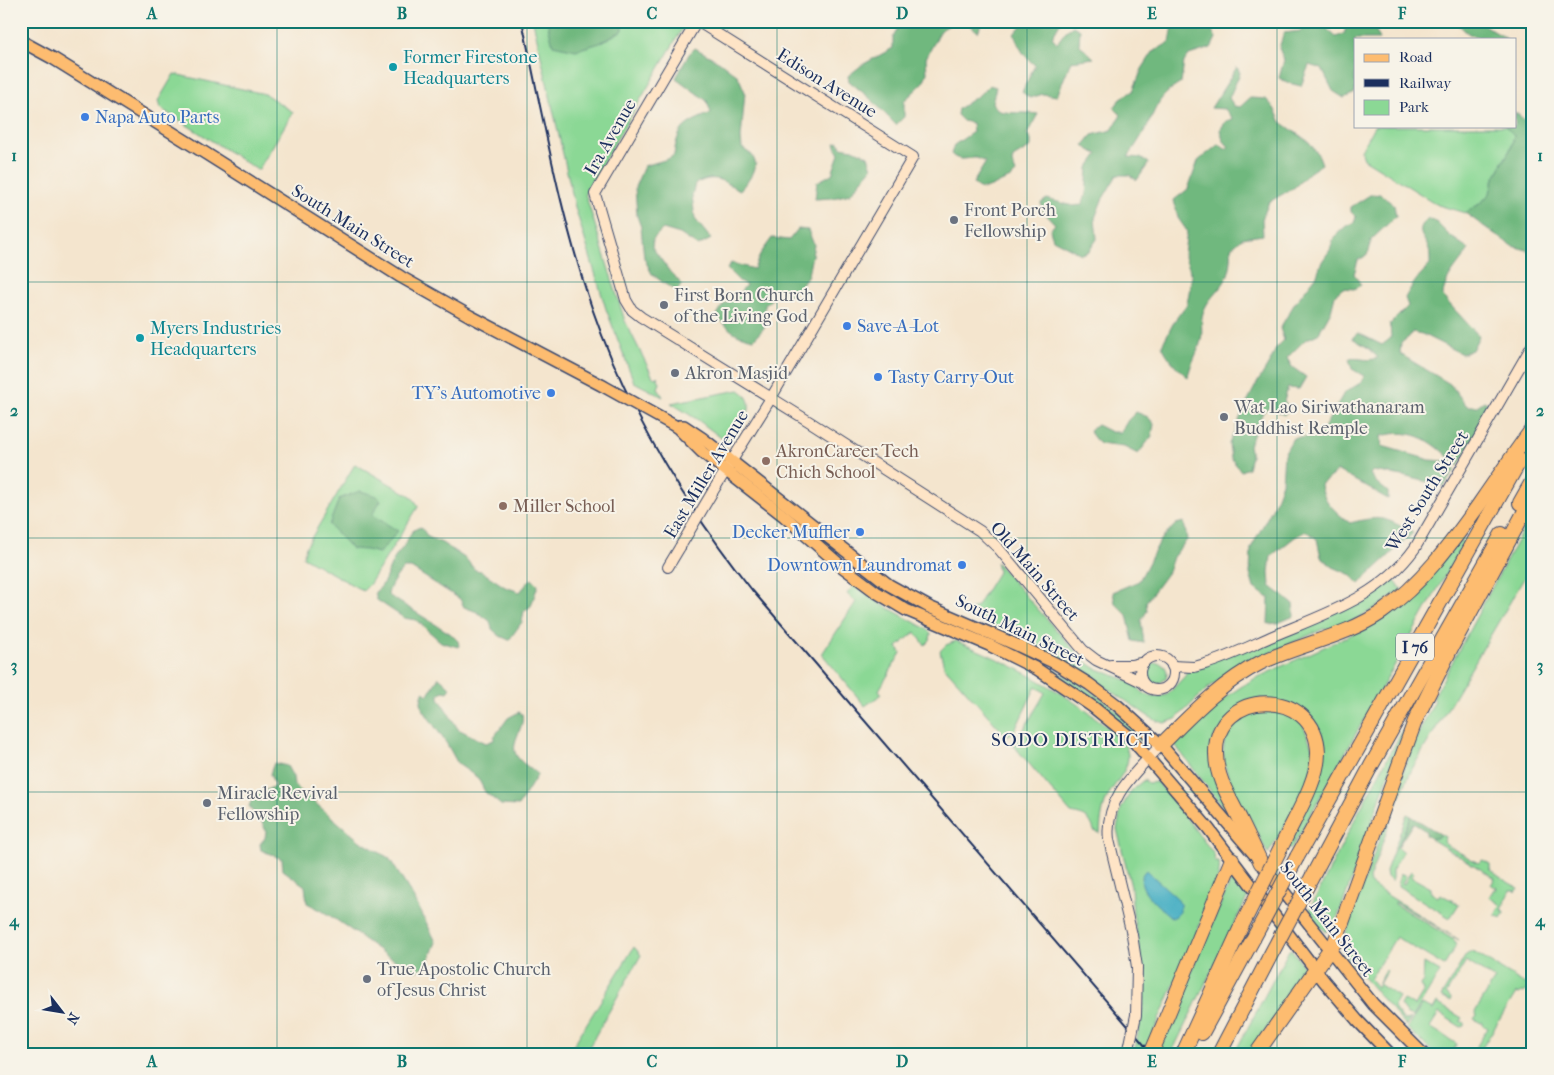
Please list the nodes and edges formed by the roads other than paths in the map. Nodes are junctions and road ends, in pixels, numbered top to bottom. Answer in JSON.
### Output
{"nodes":[{"id":1,"x":697,"y":21,"type":"edge"},
{"id":2,"x":21,"y":40,"type":"edge"},
{"id":3,"x":913,"y":158,"type":"joint"},
{"id":4,"x":630,"y":307,"type":"joint"},
{"id":5,"x":1533,"y":344,"type":"edge"},
{"id":6,"x":771,"y":398,"type":"junction"},
{"id":7,"x":1533,"y":428,"type":"edge"},
{"id":8,"x":1533,"y":437,"type":"edge"},
{"id":9,"x":728,"y":466,"type":"junction"},
{"id":10,"x":1533,"y":480,"type":"edge"},
{"id":11,"x":1533,"y":496,"type":"edge"},
{"id":12,"x":668,"y":567,"type":"dead end"},
{"id":13,"x":1144,"y":662,"type":"junction"},
{"id":14,"x":1110,"y":665,"type":"junction"},
{"id":15,"x":1172,"y":666,"type":"junction"},
{"id":16,"x":1142,"y":682,"type":"junction"},
{"id":17,"x":1161,"y":745,"type":"junction"},
{"id":18,"x":1149,"y":758,"type":"junction"},
{"id":19,"x":1232,"y":859,"type":"junction"},
{"id":20,"x":1261,"y":863,"type":"junction"},
{"id":21,"x":1330,"y":951,"type":"junction"},
{"id":22,"x":1317,"y":971,"type":"junction"},
{"id":23,"x":1196,"y":1036,"type":"junction"},
{"id":24,"x":1128,"y":1054,"type":"edge"},
{"id":25,"x":1151,"y":1054,"type":"edge"},
{"id":26,"x":1183,"y":1054,"type":"edge"},
{"id":27,"x":1191,"y":1054,"type":"edge"},
{"id":28,"x":1219,"y":1054,"type":"edge"},
{"id":29,"x":1256,"y":1054,"type":"edge"},
{"id":30,"x":1390,"y":1054,"type":"edge"},
{"id":31,"x":1423,"y":1054,"type":"edge"}],
"edges":[{"from":1,"to":3,"type":"main road","name":"Edison Avenue"},
{"from":1,"to":4,"type":"main road","name":"Ira Avenue"},
{"from":2,"to":9,"type":"main road","name":"South Main Street","bridge":true},
{"from":3,"to":6,"type":"main road","name":"East Miller Avenue"},
{"from":4,"to":6,"type":"main road","name":"Old Main Street"},
{"from":5,"to":15,"type":"main road","name":"West South Street"},
{"from":6,"to":9,"type":"main road","name":"East Miller Avenue"},
{"from":6,"to":14,"type":"main road","name":"Old Main Street"},
{"from":7,"to":17,"type":"highway"},
{"from":8,"to":23,"type":"highway","number":"I 76","bridge":true},
{"from":9,"to":12,"type":"main road","name":"East Miller Avenue","bridge":true},
{"from":9,"to":17,"type":"main road","name":"South Main Street"},
{"from":9,"to":18,"type":"main road","name":"South Main Street"},
{"from":10,"to":28,"type":"highway","number":"I 76","bridge":true},
{"from":11,"to":21,"type":"highway"},
{"from":13,"to":14,"type":"main road","name":"Old Main Street"},
{"from":13,"to":15,"type":"main road"},
{"from":13,"to":16,"type":"main road"},
{"from":14,"to":16,"type":"main road","name":"Old Main Street"},
{"from":15,"to":16,"type":"main road"},
{"from":17,"to":18,"type":"main road"},
{"from":17,"to":20,"type":"main road","name":"South Main Street"},
{"from":18,"to":19,"type":"main road","name":"South Main Street"},
{"from":18,"to":24,"type":"main road","bridge":true},
{"from":19,"to":22,"type":"main road","name":"South Main Street"},
{"from":19,"to":25,"type":"highway","bridge":true},
{"from":20,"to":21,"type":"main road","name":"South Main Street"},
{"from":20,"to":23,"type":"highway","bridge":true},
{"from":21,"to":22,"type":"highway"},
{"from":21,"to":31,"type":"main road","name":"South Main Street"},
{"from":22,"to":29,"type":"highway"},
{"from":22,"to":30,"type":"main road","name":"South Main Street"},
{"from":23,"to":26,"type":"highway"},
{"from":23,"to":27,"type":"highway","number":"I 76"}]}
